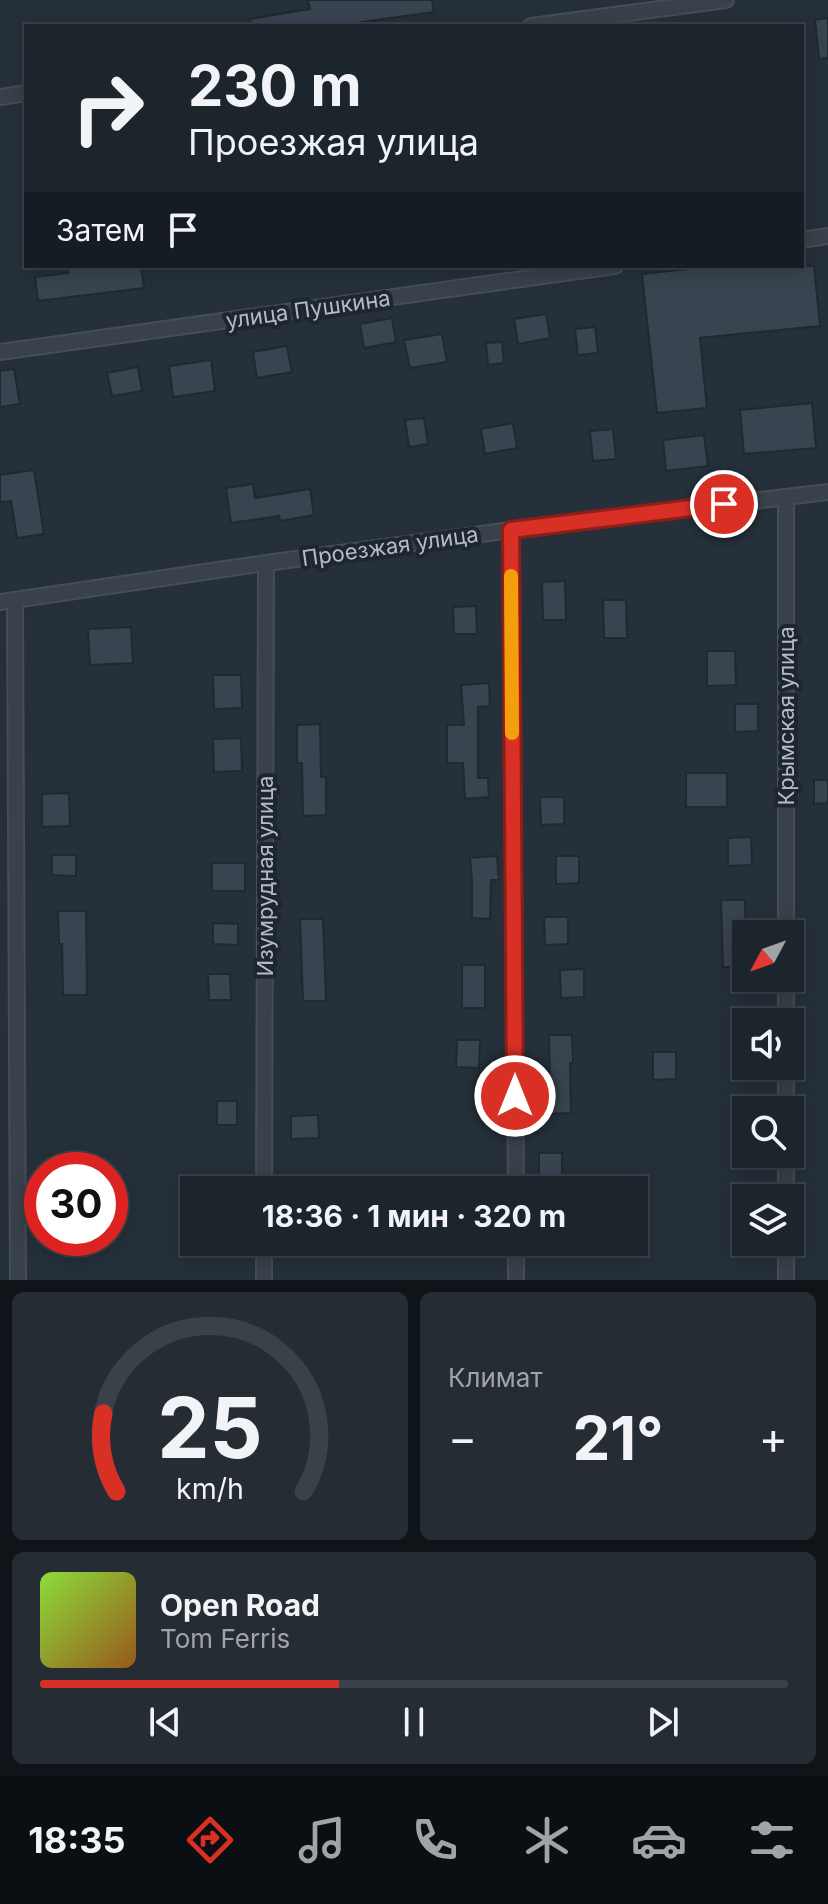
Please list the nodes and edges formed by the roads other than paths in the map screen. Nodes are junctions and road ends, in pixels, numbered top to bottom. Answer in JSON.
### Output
{"nodes":[{"id":1,"x":726,"y":0,"type":"edge"},
{"id":2,"x":546,"y":24,"type":"edge"},
{"id":3,"x":24,"y":93,"type":"edge"},
{"id":4,"x":0,"y":97,"type":"edge"},
{"id":5,"x":828,"y":236,"type":"edge"},
{"id":6,"x":804,"y":240,"type":"edge"},
{"id":7,"x":601,"y":268,"type":"edge"},
{"id":8,"x":0,"y":352,"type":"edge"},
{"id":9,"x":828,"y":492,"type":"edge"},
{"id":10,"x":786,"y":497,"type":"junction"},
{"id":11,"x":511,"y":530,"type":"junction"},
{"id":12,"x":266,"y":563,"type":"junction"},
{"id":13,"x":8,"y":601,"type":"edge"},
{"id":14,"x":786,"y":920,"type":"edge"},
{"id":15,"x":264,"y":1176,"type":"edge"},
{"id":16,"x":516,"y":1176,"type":"edge"},
{"id":17,"x":264,"y":1256,"type":"edge"},
{"id":18,"x":516,"y":1256,"type":"edge"},
{"id":19,"x":786,"y":1256,"type":"edge"},
{"id":20,"x":18,"y":1280,"type":"edge"},
{"id":21,"x":264,"y":1280,"type":"edge"},
{"id":22,"x":516,"y":1280,"type":"edge"},
{"id":23,"x":786,"y":1280,"type":"edge"}],
"edges":[{"from":1,"to":2,"type":"street"},
{"from":3,"to":4,"type":"street"},
{"from":5,"to":6,"type":"street"},
{"from":7,"to":8,"type":"street","name":"улица Пушкина"},
{"from":9,"to":10,"type":"street","name":"Проезжая улица"},
{"from":10,"to":11,"type":"street","name":"Проезжая улица"},
{"from":10,"to":14,"type":"street","name":"Крымская улица"},
{"from":11,"to":12,"type":"street","name":"Проезжая улица"},
{"from":11,"to":16,"type":"street"},
{"from":12,"to":13,"type":"street","name":"Проезжая улица"},
{"from":12,"to":15,"type":"street","name":"Изумрудная улица"},
{"from":13,"to":20,"type":"street"},
{"from":17,"to":21,"type":"street"},
{"from":18,"to":22,"type":"street"},
{"from":19,"to":23,"type":"street"}]}
